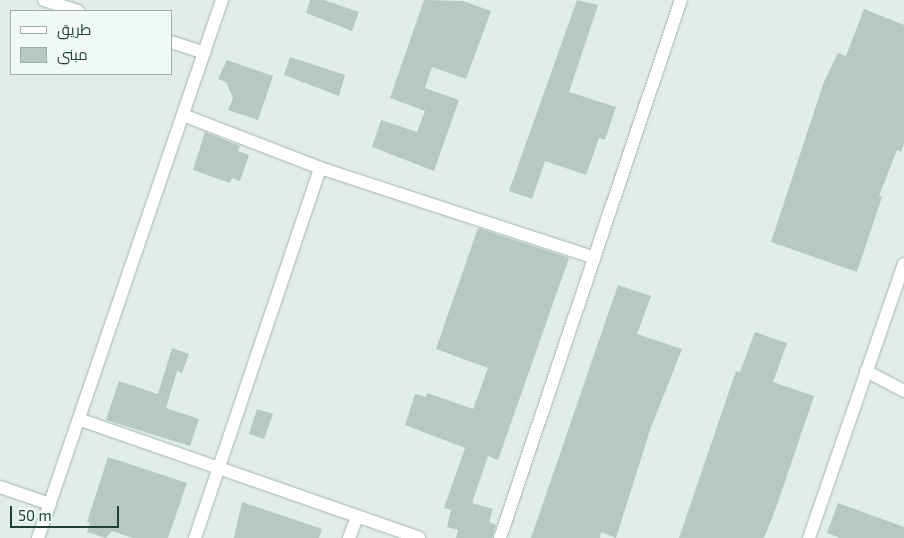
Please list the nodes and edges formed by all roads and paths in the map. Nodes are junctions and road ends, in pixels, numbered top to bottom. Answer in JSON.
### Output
{"nodes":[{"id":1,"x":44,"y":0,"type":"edge"},
{"id":2,"x":222,"y":0,"type":"edge"},
{"id":3,"x":681,"y":0,"type":"edge"},
{"id":4,"x":75,"y":10,"type":"edge"},
{"id":5,"x":172,"y":42,"type":"edge"},
{"id":6,"x":204,"y":53,"type":"junction"},
{"id":7,"x":183,"y":115,"type":"junction"},
{"id":8,"x":320,"y":168,"type":"junction"},
{"id":9,"x":592,"y":257,"type":"junction"},
{"id":10,"x":904,"y":264,"type":"edge"},
{"id":11,"x":866,"y":371,"type":"junction"},
{"id":12,"x":904,"y":391,"type":"edge"},
{"id":13,"x":81,"y":420,"type":"junction"},
{"id":14,"x":219,"y":468,"type":"junction"},
{"id":15,"x":0,"y":487,"type":"edge"},
{"id":16,"x":50,"y":504,"type":"junction"},
{"id":17,"x":357,"y":517,"type":"junction"},
{"id":18,"x":38,"y":538,"type":"edge"},
{"id":19,"x":196,"y":538,"type":"edge"},
{"id":20,"x":350,"y":538,"type":"edge"},
{"id":21,"x":419,"y":538,"type":"edge"},
{"id":22,"x":500,"y":538,"type":"edge"},
{"id":23,"x":809,"y":538,"type":"edge"}],
"edges":[{"from":1,"to":4,"type":"street"},
{"from":2,"to":6,"type":"street"},
{"from":3,"to":9,"type":"street"},
{"from":5,"to":6,"type":"street"},
{"from":6,"to":7,"type":"street"},
{"from":7,"to":8,"type":"street"},
{"from":7,"to":13,"type":"street"},
{"from":8,"to":9,"type":"street"},
{"from":8,"to":14,"type":"street"},
{"from":9,"to":22,"type":"street"},
{"from":10,"to":11,"type":"street"},
{"from":11,"to":12,"type":"street"},
{"from":11,"to":23,"type":"street"},
{"from":13,"to":14,"type":"street"},
{"from":13,"to":16,"type":"street"},
{"from":14,"to":17,"type":"street"},
{"from":14,"to":19,"type":"street"},
{"from":15,"to":16,"type":"street"},
{"from":16,"to":18,"type":"street"},
{"from":17,"to":20,"type":"street"},
{"from":17,"to":21,"type":"street"}]}
